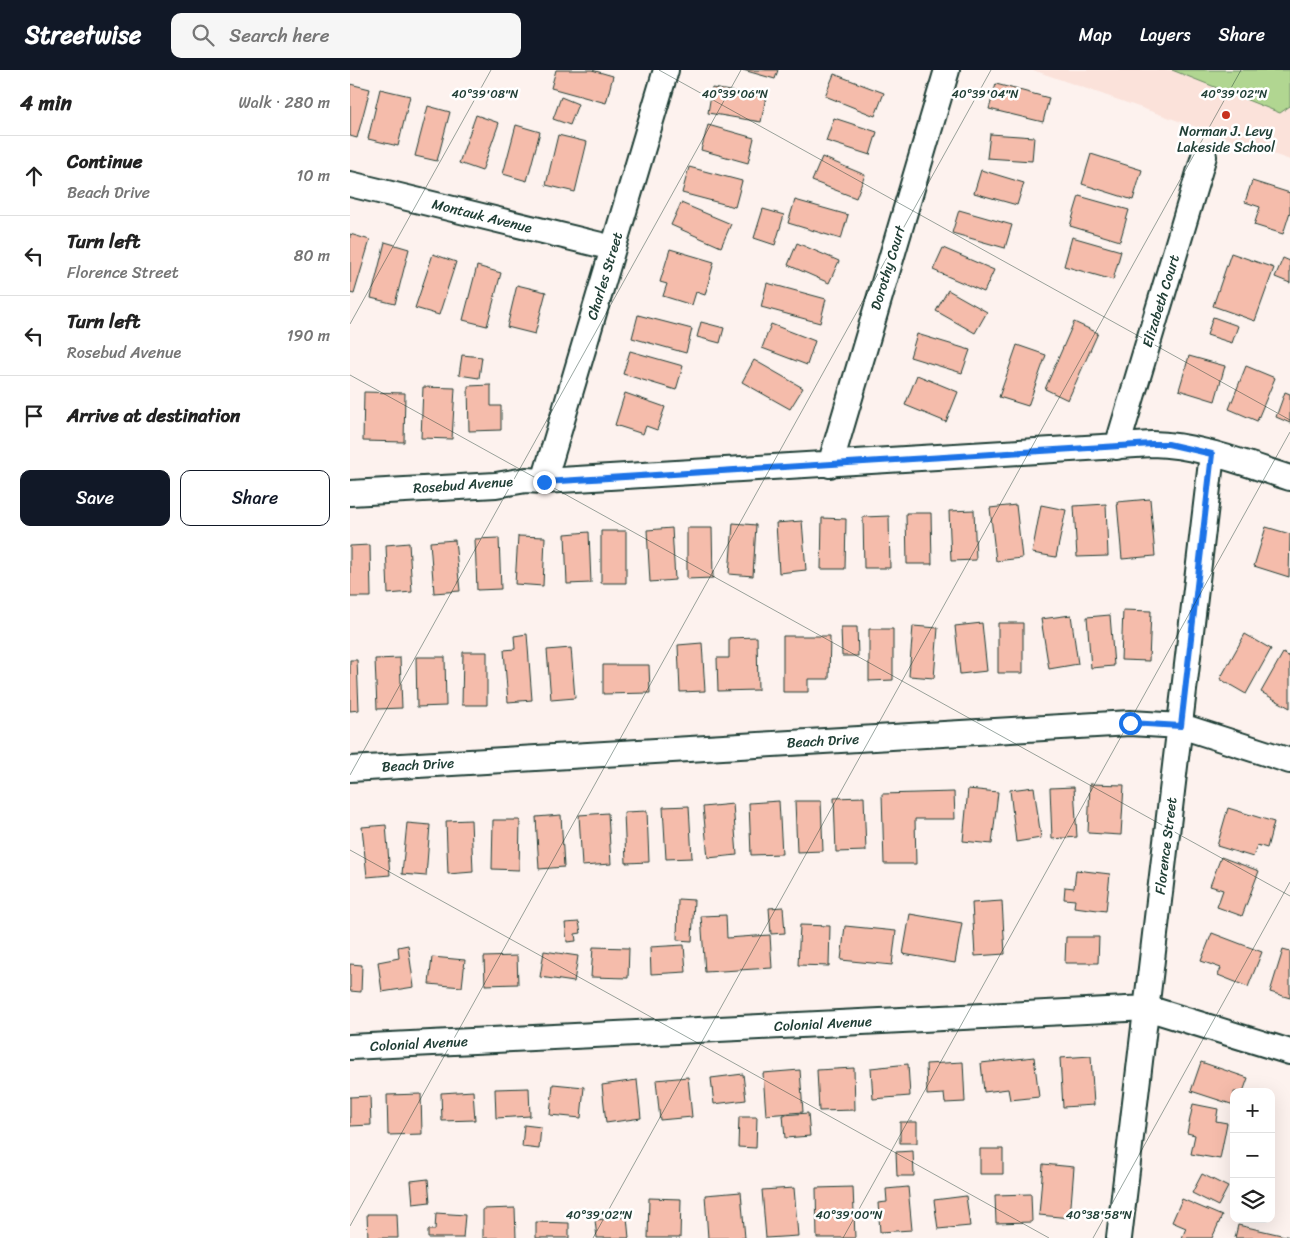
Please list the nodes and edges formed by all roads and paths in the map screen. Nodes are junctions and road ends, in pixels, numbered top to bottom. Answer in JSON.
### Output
{"nodes":[{"id":1,"x":666,"y":70,"type":"edge"},
{"id":2,"x":947,"y":70,"type":"edge"},
{"id":3,"x":1204,"y":156,"type":"dead end"},
{"id":4,"x":350,"y":184,"type":"edge"},
{"id":5,"x":613,"y":248,"type":"junction"},
{"id":6,"x":1117,"y":447,"type":"junction"},
{"id":7,"x":1212,"y":454,"type":"junction"},
{"id":8,"x":830,"y":465,"type":"junction"},
{"id":9,"x":1290,"y":478,"type":"edge"},
{"id":10,"x":544,"y":482,"type":"junction"},
{"id":11,"x":350,"y":493,"type":"edge"},
{"id":12,"x":1181,"y":726,"type":"junction"},
{"id":13,"x":1290,"y":761,"type":"edge"},
{"id":14,"x":350,"y":769,"type":"edge"},
{"id":15,"x":1147,"y":1008,"type":"junction"},
{"id":16,"x":350,"y":1047,"type":"edge"},
{"id":17,"x":1290,"y":1052,"type":"edge"},
{"id":18,"x":1119,"y":1238,"type":"edge"}],
"edges":[{"from":1,"to":5,"type":"street","name":"Charles Street"},
{"from":2,"to":8,"type":"street","name":"Dorothy Court"},
{"from":3,"to":6,"type":"street","name":"Elizabeth Court"},
{"from":4,"to":5,"type":"street","name":"Montauk Avenue"},
{"from":5,"to":10,"type":"street","name":"Charles Street"},
{"from":6,"to":7,"type":"street","name":"Rosebud Avenue"},
{"from":6,"to":8,"type":"street","name":"Rosebud Avenue"},
{"from":7,"to":9,"type":"street","name":"Rosebud Avenue"},
{"from":7,"to":12,"type":"street","name":"Florence Street"},
{"from":8,"to":10,"type":"street","name":"Rosebud Avenue"},
{"from":10,"to":11,"type":"street","name":"Rosebud Avenue"},
{"from":12,"to":13,"type":"street","name":"Beach Drive"},
{"from":12,"to":14,"type":"street","name":"Beach Drive"},
{"from":12,"to":15,"type":"street","name":"Florence Street"},
{"from":15,"to":16,"type":"street","name":"Colonial Avenue"},
{"from":15,"to":17,"type":"street","name":"Colonial Avenue"},
{"from":15,"to":18,"type":"street","name":"Florence Street"}]}
